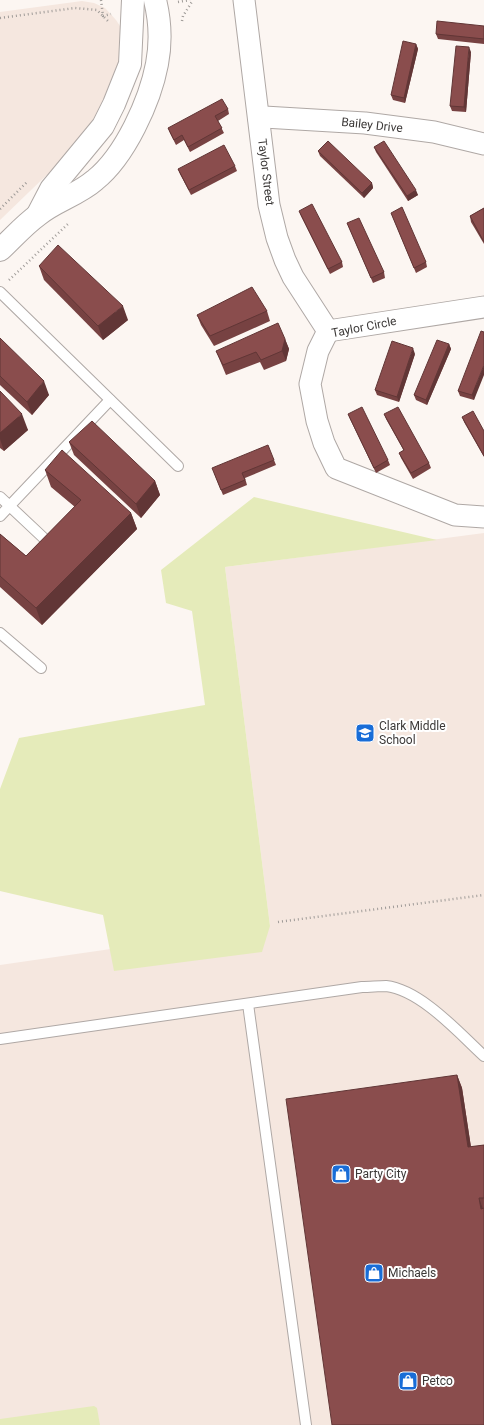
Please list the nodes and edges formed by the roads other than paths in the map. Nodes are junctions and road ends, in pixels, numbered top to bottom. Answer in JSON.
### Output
{"nodes":[{"id":1,"x":133,"y":0,"type":"edge"},
{"id":2,"x":155,"y":0,"type":"edge"},
{"id":3,"x":244,"y":0,"type":"edge"},
{"id":4,"x":259,"y":119,"type":"junction"},
{"id":5,"x":484,"y":144,"type":"edge"},
{"id":6,"x":38,"y":214,"type":"junction"},
{"id":7,"x":0,"y":250,"type":"edge"},
{"id":8,"x":0,"y":292,"type":"edge"},
{"id":9,"x":484,"y":307,"type":"edge"},
{"id":10,"x":328,"y":331,"type":"junction"},
{"id":11,"x":110,"y":400,"type":"junction"},
{"id":12,"x":178,"y":466,"type":"dead end"},
{"id":13,"x":0,"y":497,"type":"edge"},
{"id":14,"x":10,"y":506,"type":"junction"},
{"id":15,"x":0,"y":516,"type":"edge"},
{"id":16,"x":484,"y":517,"type":"edge"},
{"id":17,"x":50,"y":544,"type":"edge"},
{"id":18,"x":0,"y":633,"type":"edge"},
{"id":19,"x":41,"y":668,"type":"dead end"},
{"id":20,"x":248,"y":1004,"type":"junction"},
{"id":21,"x":0,"y":1039,"type":"edge"},
{"id":22,"x":484,"y":1056,"type":"edge"},
{"id":23,"x":306,"y":1425,"type":"edge"}],
"edges":[{"from":1,"to":6,"type":"street"},
{"from":2,"to":6,"type":"street"},
{"from":3,"to":4,"type":"street","name":"Taylor Street"},
{"from":4,"to":5,"type":"street","name":"Bailey Drive"},
{"from":4,"to":10,"type":"street","name":"Taylor Street"},
{"from":6,"to":7,"type":"street"},
{"from":8,"to":11,"type":"lane"},
{"from":9,"to":10,"type":"street","name":"Taylor Circle"},
{"from":10,"to":16,"type":"street","name":"Taylor Circle"},
{"from":11,"to":12,"type":"lane"},
{"from":11,"to":14,"type":"lane"},
{"from":13,"to":14,"type":"lane"},
{"from":14,"to":15,"type":"lane"},
{"from":14,"to":17,"type":"lane"},
{"from":18,"to":19,"type":"lane"},
{"from":20,"to":21,"type":"lane"},
{"from":20,"to":22,"type":"lane"},
{"from":20,"to":23,"type":"lane"}]}
